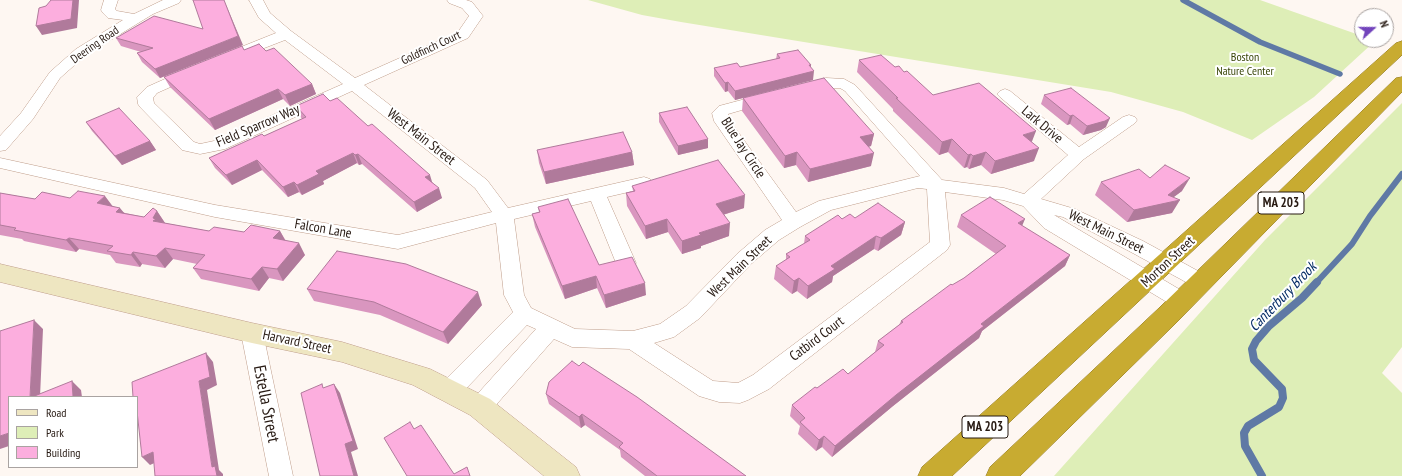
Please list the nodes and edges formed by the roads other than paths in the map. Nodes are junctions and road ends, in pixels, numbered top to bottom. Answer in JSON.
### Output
{"nodes":[{"id":1,"x":111,"y":0,"type":"edge"},
{"id":2,"x":174,"y":0,"type":"edge"},
{"id":3,"x":256,"y":0,"type":"edge"},
{"id":4,"x":454,"y":0,"type":"edge"},
{"id":5,"x":137,"y":18,"type":"junction"},
{"id":6,"x":286,"y":34,"type":"junction"},
{"id":7,"x":1402,"y":46,"type":"edge"},
{"id":8,"x":1402,"y":82,"type":"edge"},
{"id":9,"x":353,"y":84,"type":"junction"},
{"id":10,"x":1005,"y":94,"type":"dead end"},
{"id":11,"x":1128,"y":120,"type":"dead end"},
{"id":12,"x":0,"y":146,"type":"edge"},
{"id":13,"x":1078,"y":155,"type":"junction"},
{"id":14,"x":0,"y":163,"type":"edge"},
{"id":15,"x":644,"y":183,"type":"edge"},
{"id":16,"x":936,"y":184,"type":"junction"},
{"id":17,"x":597,"y":195,"type":"junction"},
{"id":18,"x":1028,"y":200,"type":"junction"},
{"id":19,"x":504,"y":215,"type":"junction"},
{"id":20,"x":793,"y":222,"type":"junction"},
{"id":21,"x":626,"y":263,"type":"edge"},
{"id":22,"x":1166,"y":263,"type":"junction"},
{"id":23,"x":0,"y":274,"type":"edge"},
{"id":24,"x":1147,"y":280,"type":"junction"},
{"id":25,"x":1202,"y":282,"type":"junction"},
{"id":26,"x":1182,"y":301,"type":"junction"},
{"id":27,"x":524,"y":314,"type":"junction"},
{"id":28,"x":550,"y":328,"type":"junction"},
{"id":29,"x":252,"y":332,"type":"junction"},
{"id":30,"x":633,"y":340,"type":"junction"},
{"id":31,"x":449,"y":391,"type":"junction"},
{"id":32,"x":480,"y":407,"type":"junction"},
{"id":33,"x":281,"y":476,"type":"edge"},
{"id":34,"x":566,"y":476,"type":"edge"},
{"id":35,"x":932,"y":476,"type":"edge"},
{"id":36,"x":1000,"y":476,"type":"edge"}],
"edges":[{"from":1,"to":5,"type":"street"},
{"from":2,"to":5,"type":"street","name":"Deering Road"},
{"from":3,"to":6,"type":"street","name":"West Main Street"},
{"from":4,"to":9,"type":"street","name":"Goldfinch Court"},
{"from":5,"to":12,"type":"street","name":"Deering Road"},
{"from":6,"to":9,"type":"street","name":"West Main Street"},
{"from":6,"to":9,"type":"street","name":"Field Sparrow Way"},
{"from":7,"to":22,"type":"highway","name":"Morton Street","number":"MA 203"},
{"from":8,"to":25,"type":"highway","number":"MA 203"},
{"from":9,"to":19,"type":"street","name":"West Main Street"},
{"from":10,"to":13,"type":"street","name":"Lark Drive"},
{"from":11,"to":13,"type":"street"},
{"from":13,"to":18,"type":"street"},
{"from":14,"to":19,"type":"street","name":"Falcon Lane"},
{"from":15,"to":17,"type":"street","name":"Falcon Lane"},
{"from":16,"to":18,"type":"street","name":"West Main Street"},
{"from":16,"to":20,"type":"street","name":"West Main Street"},
{"from":16,"to":20,"type":"street","name":"Blue Jay Circle"},
{"from":16,"to":30,"type":"street","name":"Catbird Court"},
{"from":17,"to":19,"type":"street","name":"Falcon Lane"},
{"from":17,"to":21,"type":"street"},
{"from":18,"to":22,"type":"street","name":"West Main Street"},
{"from":18,"to":24,"type":"street","name":"West Main Street"},
{"from":19,"to":27,"type":"street","name":"West Main Street"},
{"from":20,"to":30,"type":"street","name":"West Main Street"},
{"from":22,"to":24,"type":"highway","name":"Morton Street","number":"MA 203"},
{"from":22,"to":25,"type":"street","name":"West Main Street"},
{"from":23,"to":29,"type":"main road","name":"Harvard Street"},
{"from":24,"to":26,"type":"street","name":"West Main Street"},
{"from":24,"to":35,"type":"highway","name":"Morton Street","number":"MA 203"},
{"from":25,"to":26,"type":"highway","number":"MA 203"},
{"from":26,"to":36,"type":"highway","number":"MA 203"},
{"from":27,"to":28,"type":"street","name":"West Main Street"},
{"from":27,"to":31,"type":"street"},
{"from":28,"to":30,"type":"street","name":"West Main Street"},
{"from":28,"to":32,"type":"street"},
{"from":29,"to":31,"type":"main road","name":"Harvard Street"},
{"from":29,"to":33,"type":"street","name":"Estella Street"},
{"from":31,"to":32,"type":"main road","name":"Harvard Street"},
{"from":32,"to":34,"type":"main road","name":"Harvard Street"}]}
